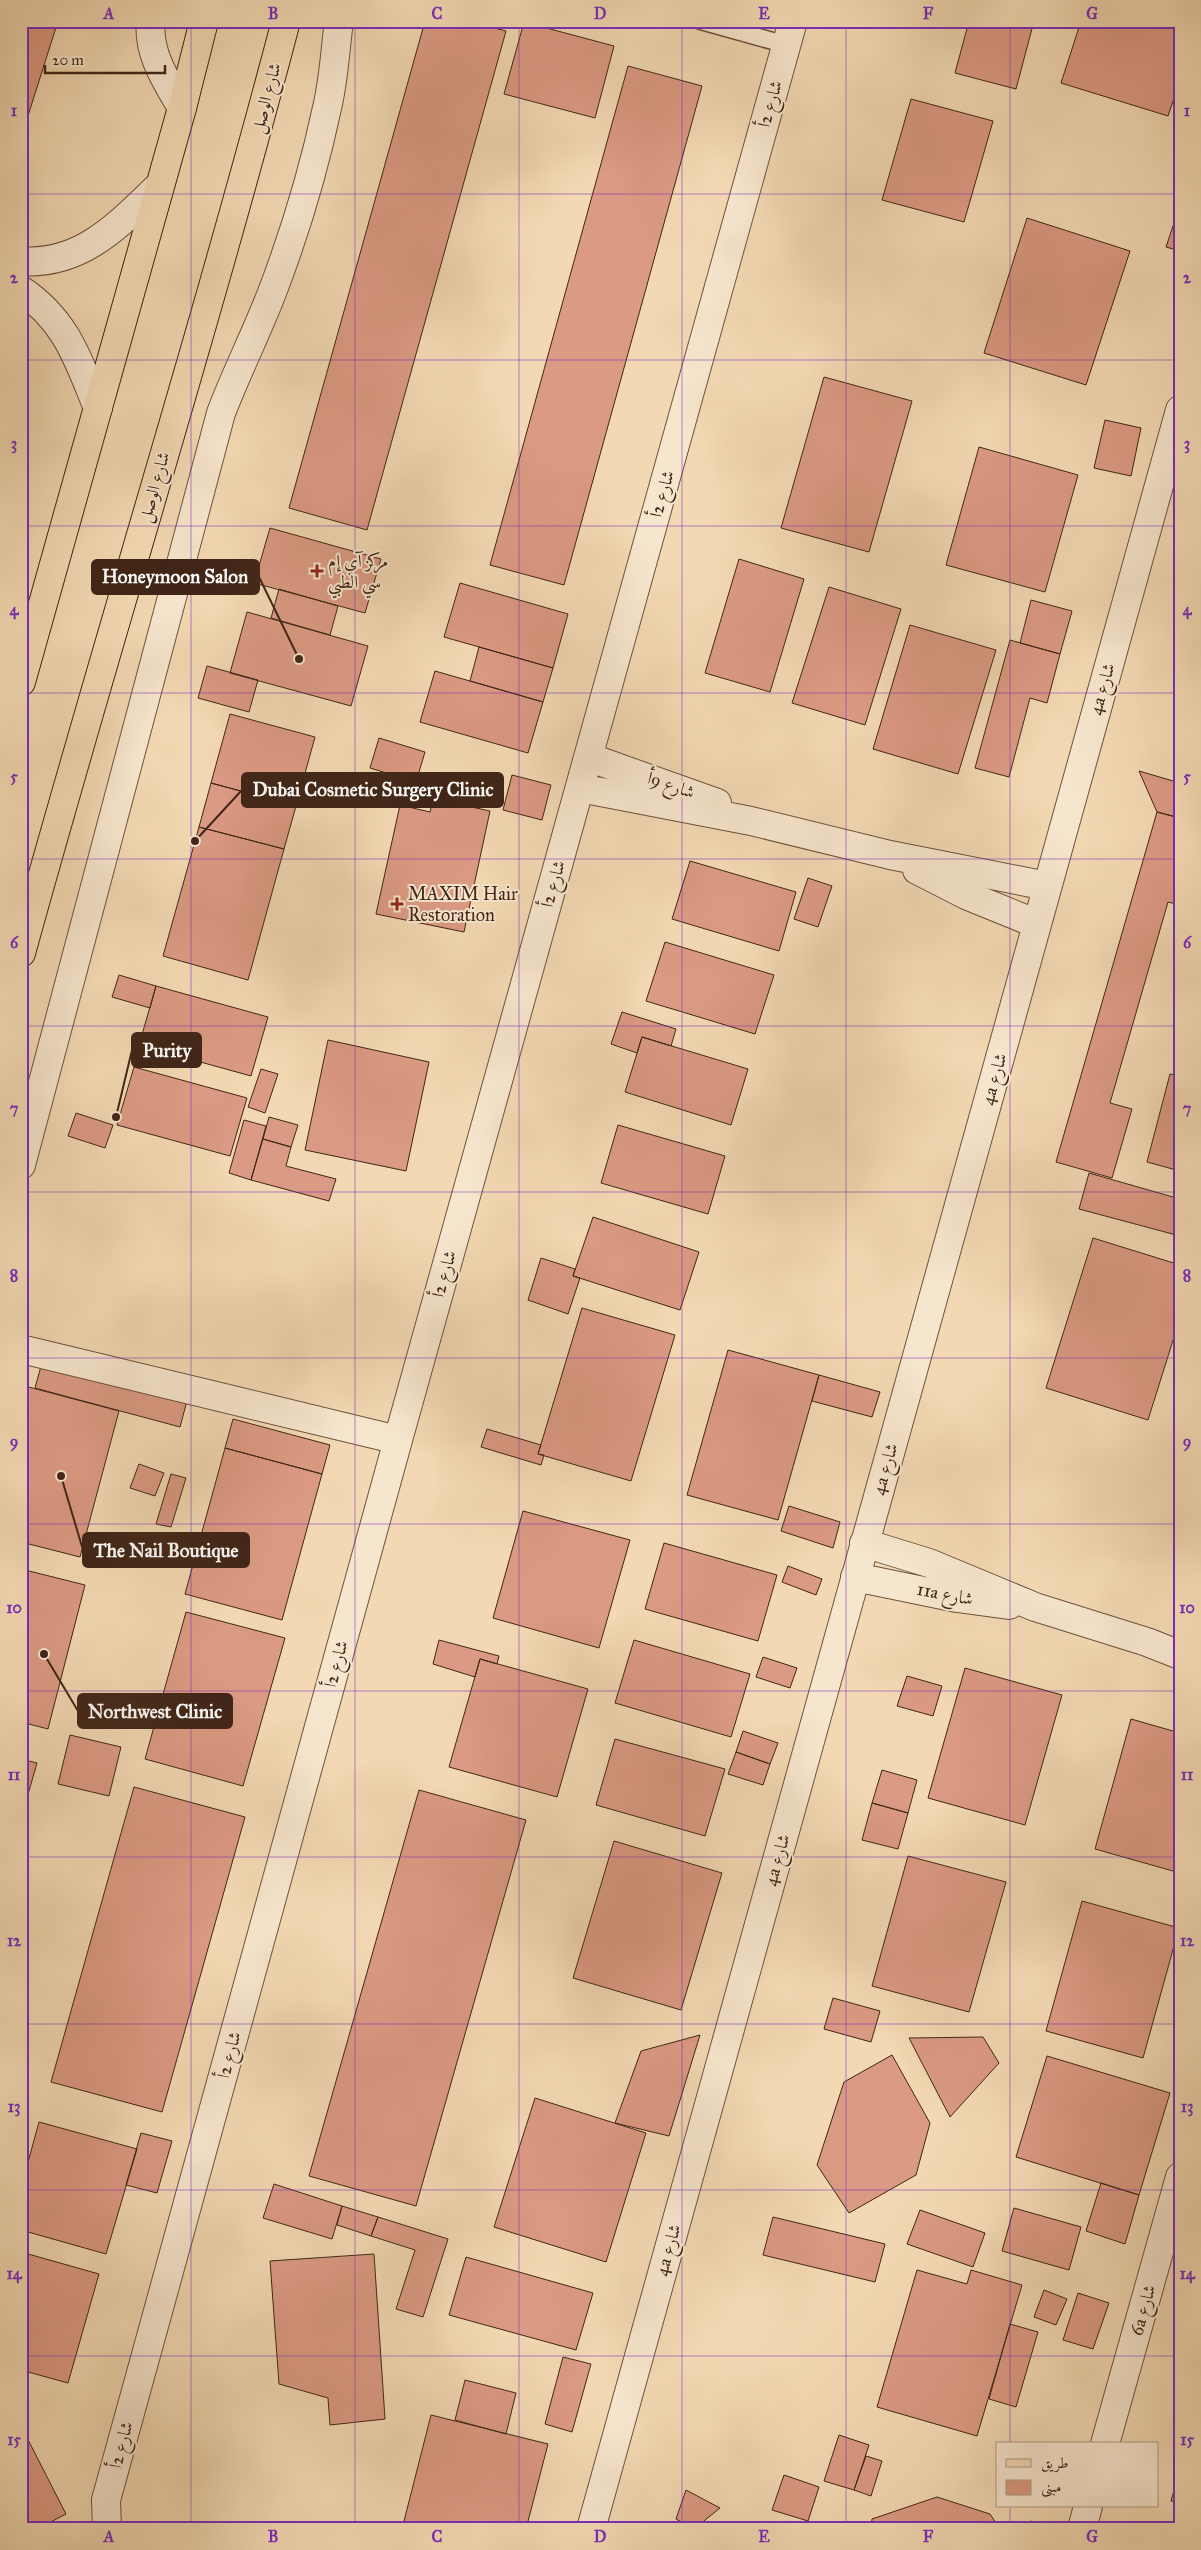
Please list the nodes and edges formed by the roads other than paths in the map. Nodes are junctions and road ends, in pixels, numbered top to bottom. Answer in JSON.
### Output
{"nodes":[{"id":1,"x":151,"y":21,"type":"edge"},
{"id":2,"x":204,"y":21,"type":"edge"},
{"id":3,"x":286,"y":21,"type":"edge"},
{"id":4,"x":339,"y":21,"type":"edge"},
{"id":5,"x":701,"y":21,"type":"edge"},
{"id":6,"x":790,"y":33,"type":"edge"},
{"id":7,"x":182,"y":108,"type":"junction"},
{"id":8,"x":159,"y":186,"type":"junction"},
{"id":9,"x":21,"y":261,"type":"edge"},
{"id":10,"x":21,"y":290,"type":"edge"},
{"id":11,"x":98,"y":408,"type":"junction"},
{"id":12,"x":1180,"y":410,"type":"edge"},
{"id":13,"x":21,"y":682,"type":"edge"},
{"id":14,"x":588,"y":757,"type":"junction"},
{"id":15,"x":580,"y":788,"type":"junction"},
{"id":16,"x":751,"y":821,"type":"junction"},
{"id":17,"x":890,"y":855,"type":"junction"},
{"id":18,"x":1047,"y":886,"type":"junction"},
{"id":19,"x":1037,"y":924,"type":"junction"},
{"id":20,"x":21,"y":953,"type":"edge"},
{"id":21,"x":21,"y":1165,"type":"edge"},
{"id":22,"x":21,"y":1349,"type":"edge"},
{"id":23,"x":398,"y":1440,"type":"junction"},
{"id":24,"x":864,"y":1543,"type":"junction"},
{"id":25,"x":855,"y":1577,"type":"junction"},
{"id":26,"x":1035,"y":1607,"type":"junction"},
{"id":27,"x":1148,"y":1642,"type":"junction"},
{"id":28,"x":1180,"y":1644,"type":"edge"},
{"id":29,"x":1180,"y":1655,"type":"edge"},
{"id":30,"x":1180,"y":2177,"type":"edge"},
{"id":31,"x":1106,"y":2442,"type":"edge"},
{"id":32,"x":1087,"y":2508,"type":"edge"},
{"id":33,"x":106,"y":2529,"type":"edge"},
{"id":34,"x":591,"y":2529,"type":"edge"},
{"id":35,"x":1082,"y":2529,"type":"edge"}],
"edges":[{"from":1,"to":7,"type":"street"},
{"from":2,"to":7,"type":"main road"},
{"from":3,"to":20,"type":"main road","name":"شارع الوصل"},
{"from":4,"to":21,"type":"street"},
{"from":5,"to":6,"type":"lane"},
{"from":6,"to":14,"type":"street","name":"شارع 2أ"},
{"from":7,"to":8,"type":"main road"},
{"from":8,"to":9,"type":"street"},
{"from":8,"to":11,"type":"main road"},
{"from":10,"to":11,"type":"street"},
{"from":11,"to":13,"type":"main road"},
{"from":12,"to":18,"type":"street","name":"4a شارع"},
{"from":14,"to":15,"type":"street","name":"شارع 2أ"},
{"from":14,"to":16,"type":"street","name":"شارع 9أ"},
{"from":15,"to":16,"type":"street","name":"شارع 9أ"},
{"from":15,"to":23,"type":"street","name":"شارع 2أ"},
{"from":16,"to":17,"type":"street","name":"شارع 9أ"},
{"from":17,"to":18,"type":"street","name":"شارع 9أ"},
{"from":17,"to":19,"type":"street","name":"شارع 9أ"},
{"from":18,"to":19,"type":"street","name":"4a شارع"},
{"from":19,"to":24,"type":"street","name":"4a شارع"},
{"from":22,"to":23,"type":"street"},
{"from":23,"to":33,"type":"street","name":"شارع 2أ"},
{"from":24,"to":25,"type":"street","name":"4a شارع"},
{"from":24,"to":26,"type":"street","name":"11a شارع"},
{"from":25,"to":26,"type":"street","name":"11a شارع"},
{"from":25,"to":34,"type":"street","name":"4a شارع"},
{"from":26,"to":27,"type":"street","name":"11a شارع"},
{"from":27,"to":28,"type":"street","name":"11a شارع"},
{"from":27,"to":29,"type":"street","name":"11a شارع"},
{"from":30,"to":31,"type":"street","name":"6a شارع"},
{"from":32,"to":35,"type":"street"}]}
